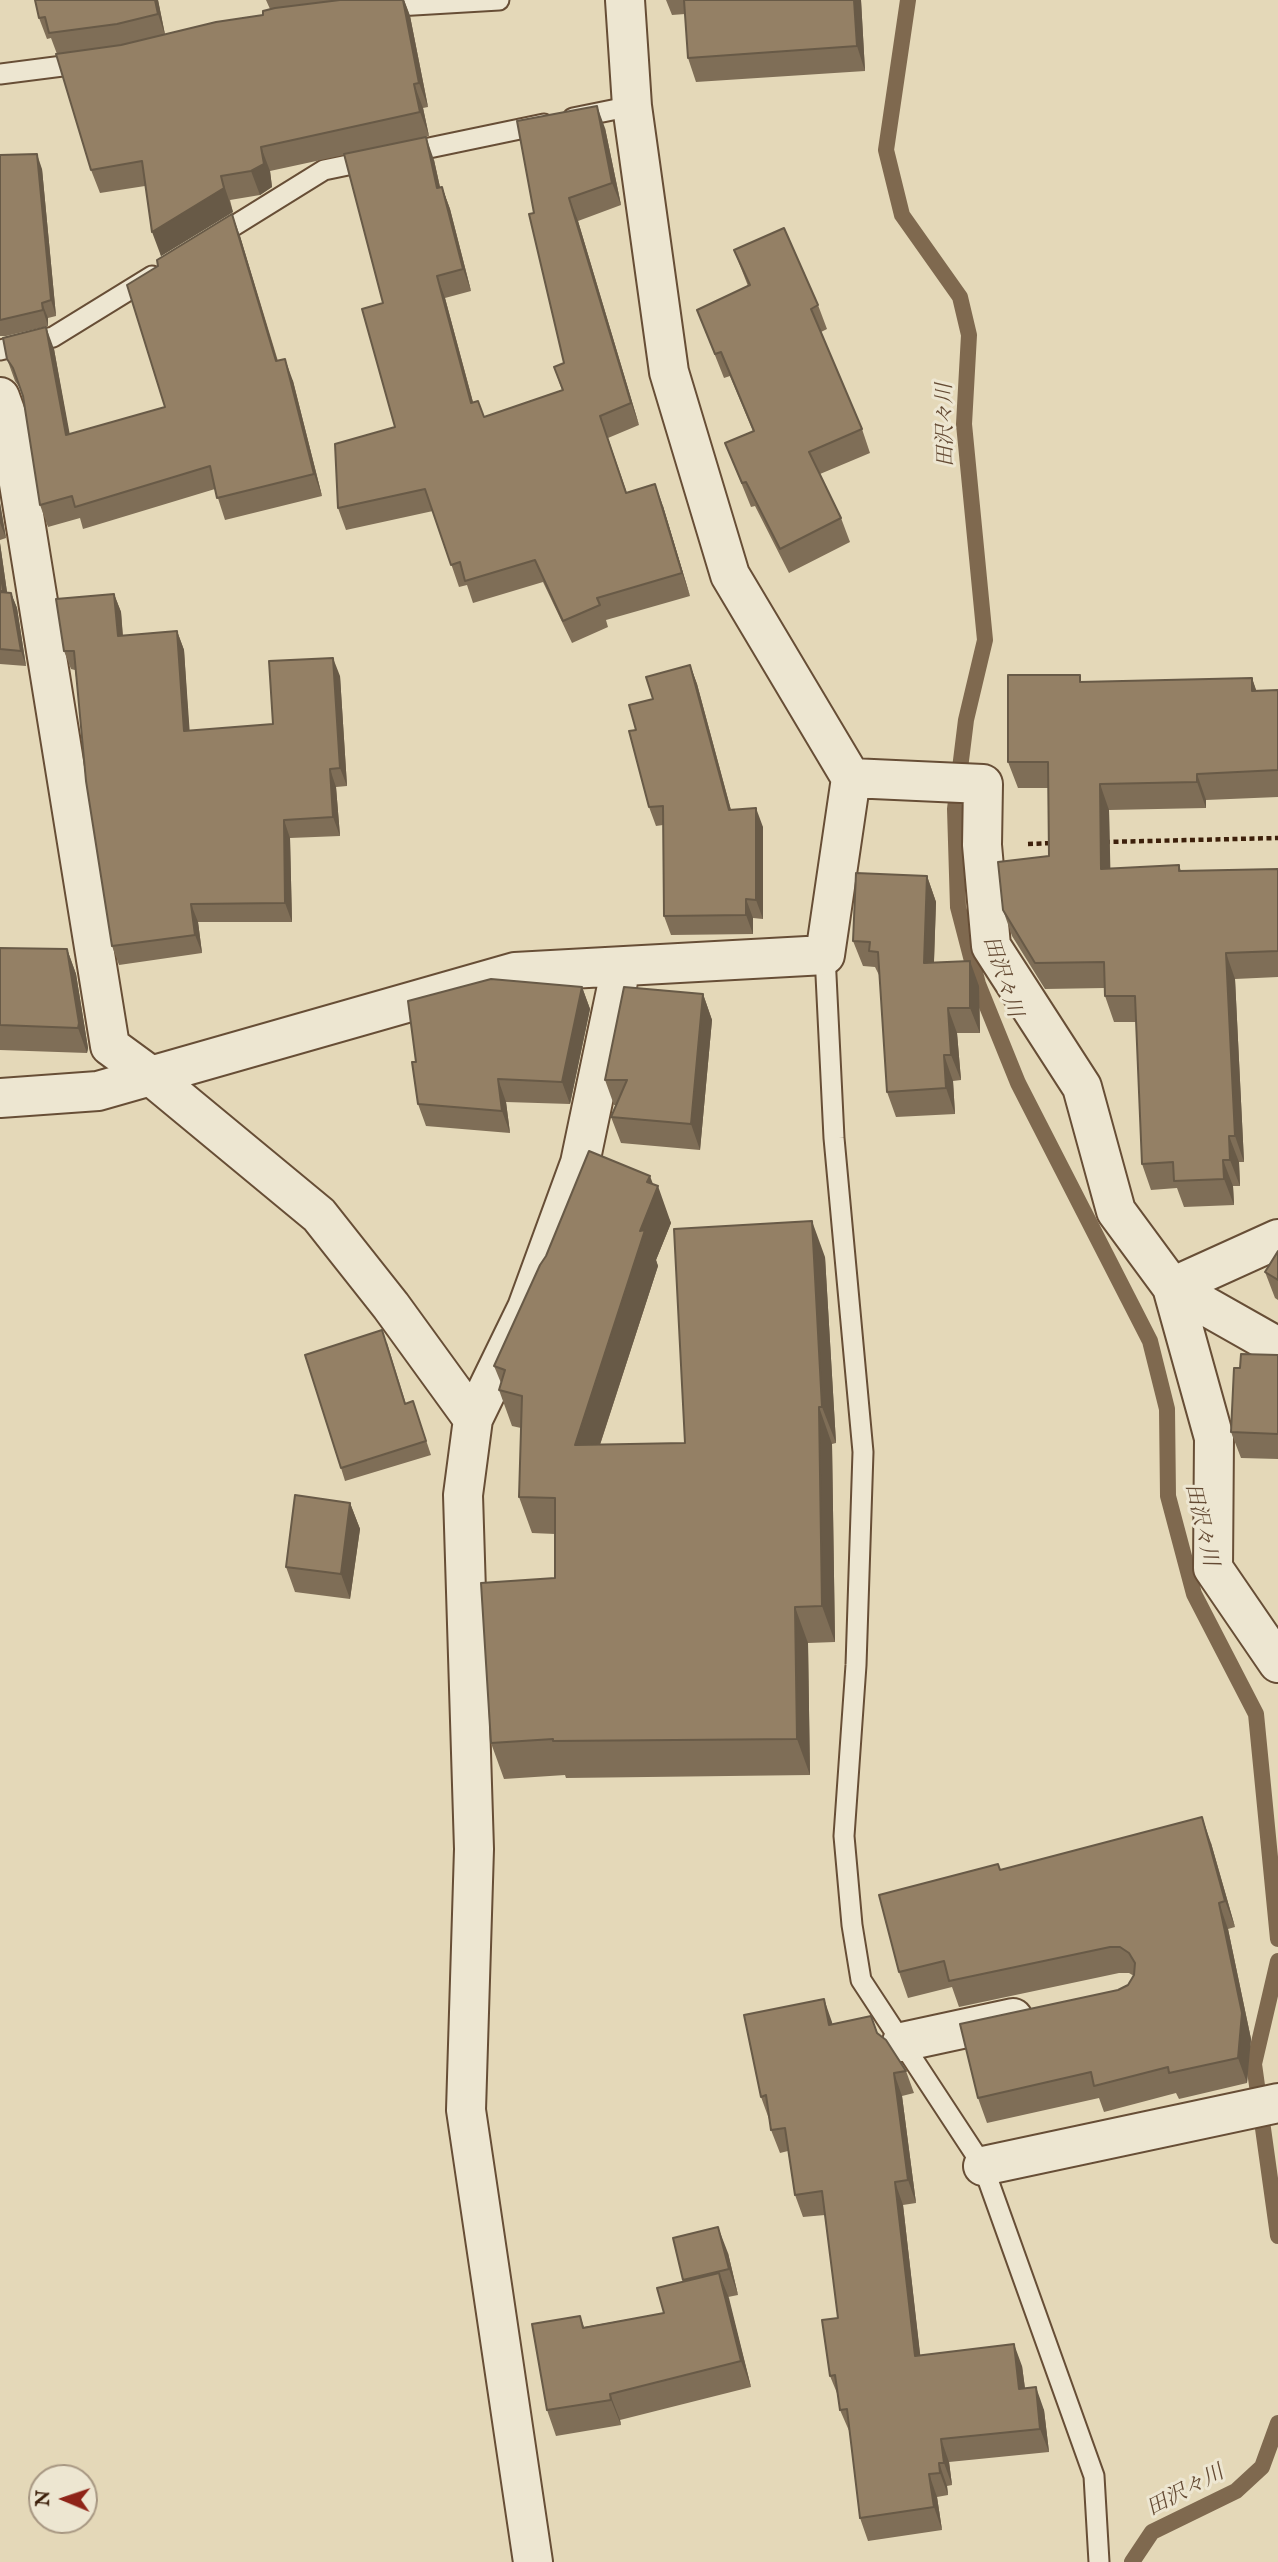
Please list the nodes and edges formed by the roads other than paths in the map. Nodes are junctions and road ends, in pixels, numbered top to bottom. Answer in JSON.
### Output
{"nodes":[{"id":1,"x":499,"y":0,"type":"edge"},
{"id":2,"x":625,"y":0,"type":"edge"},
{"id":3,"x":356,"y":10,"type":"edge"},
{"id":4,"x":102,"y":61,"type":"edge"},
{"id":5,"x":0,"y":74,"type":"edge"},
{"id":6,"x":632,"y":106,"type":"junction"},
{"id":7,"x":194,"y":250,"type":"edge"},
{"id":8,"x":171,"y":264,"type":"edge"},
{"id":9,"x":0,"y":350,"type":"edge"},
{"id":10,"x":0,"y":397,"type":"edge"},
{"id":11,"x":851,"y":778,"type":"junction"},
{"id":12,"x":825,"y":955,"type":"junction"},
{"id":13,"x":621,"y":967,"type":"junction"},
{"id":14,"x":151,"y":1076,"type":"junction"},
{"id":15,"x":0,"y":1098,"type":"edge"},
{"id":16,"x":1278,"y":1239,"type":"edge"},
{"id":17,"x":1172,"y":1287,"type":"junction"},
{"id":18,"x":1278,"y":1348,"type":"edge"},
{"id":19,"x":473,"y":1419,"type":"junction"},
{"id":20,"x":1278,"y":1663,"type":"edge"},
{"id":21,"x":1045,"y":2011,"type":"edge"},
{"id":22,"x":902,"y":2042,"type":"junction"},
{"id":23,"x":1278,"y":2103,"type":"edge"},
{"id":24,"x":983,"y":2166,"type":"junction"},
{"id":25,"x":533,"y":2562,"type":"edge"},
{"id":26,"x":1099,"y":2562,"type":"edge"}],
"edges":[{"from":1,"to":3,"type":"lane"},
{"from":2,"to":6,"type":"street"},
{"from":4,"to":5,"type":"lane"},
{"from":6,"to":7,"type":"lane"},
{"from":6,"to":11,"type":"street"},
{"from":8,"to":9,"type":"lane"},
{"from":10,"to":14,"type":"street"},
{"from":11,"to":12,"type":"street"},
{"from":11,"to":17,"type":"street"},
{"from":12,"to":13,"type":"street"},
{"from":12,"to":22,"type":"lane"},
{"from":13,"to":14,"type":"street"},
{"from":13,"to":19,"type":"street"},
{"from":14,"to":15,"type":"street"},
{"from":14,"to":19,"type":"street"},
{"from":16,"to":17,"type":"street"},
{"from":17,"to":18,"type":"street"},
{"from":17,"to":20,"type":"street"},
{"from":19,"to":25,"type":"street"},
{"from":21,"to":22,"type":"street"},
{"from":22,"to":24,"type":"lane"},
{"from":23,"to":24,"type":"street"},
{"from":24,"to":26,"type":"lane"}]}
